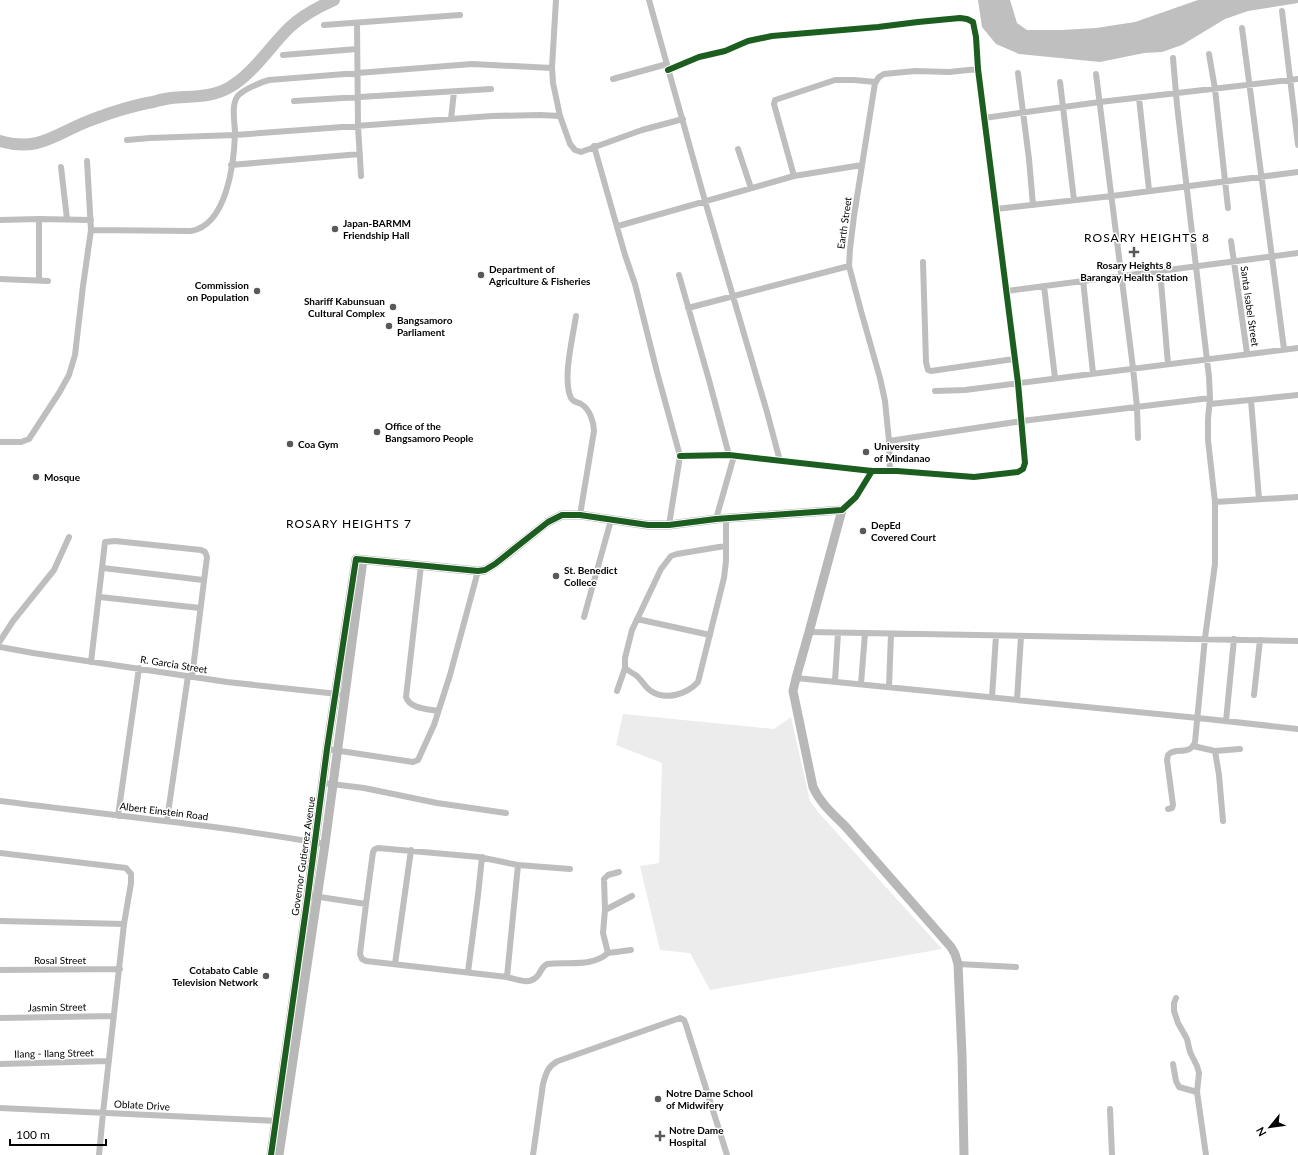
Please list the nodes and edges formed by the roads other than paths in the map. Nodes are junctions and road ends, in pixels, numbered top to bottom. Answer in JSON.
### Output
{"nodes":[{"id":1,"x":556,"y":0,"type":"edge"},
{"id":2,"x":649,"y":0,"type":"edge"},
{"id":3,"x":1282,"y":12,"type":"dead end"},
{"id":4,"x":460,"y":15,"type":"dead end"},
{"id":5,"x":357,"y":24,"type":"junction"},
{"id":6,"x":324,"y":25,"type":"dead end"},
{"id":7,"x":1242,"y":28,"type":"dead end"},
{"id":8,"x":357,"y":48,"type":"junction"},
{"id":9,"x":1209,"y":54,"type":"dead end"},
{"id":10,"x":283,"y":55,"type":"dead end"},
{"id":11,"x":1173,"y":58,"type":"dead end"},
{"id":12,"x":668,"y":67,"type":"junction"},
{"id":13,"x":552,"y":68,"type":"junction"},
{"id":14,"x":978,"y":69,"type":"junction"},
{"id":15,"x":357,"y":73,"type":"junction"},
{"id":16,"x":1018,"y":73,"type":"dead end"},
{"id":17,"x":1096,"y":74,"type":"dead end"},
{"id":18,"x":613,"y":79,"type":"dead end"},
{"id":19,"x":1298,"y":79,"type":"edge"},
{"id":20,"x":1289,"y":80,"type":"junction"},
{"id":21,"x":876,"y":82,"type":"junction"},
{"id":22,"x":1060,"y":82,"type":"dead end"},
{"id":23,"x":1250,"y":84,"type":"junction"},
{"id":24,"x":1215,"y":89,"type":"junction"},
{"id":25,"x":491,"y":90,"type":"dead end"},
{"id":26,"x":454,"y":92,"type":"junction"},
{"id":27,"x":1176,"y":94,"type":"junction"},
{"id":28,"x":358,"y":98,"type":"junction"},
{"id":29,"x":1139,"y":98,"type":"junction"},
{"id":30,"x":294,"y":101,"type":"dead end"},
{"id":31,"x":1100,"y":102,"type":"junction"},
{"id":32,"x":1062,"y":107,"type":"junction"},
{"id":33,"x":1023,"y":112,"type":"junction"},
{"id":34,"x":560,"y":116,"type":"junction"},
{"id":35,"x":984,"y":118,"type":"junction"},
{"id":36,"x":452,"y":119,"type":"junction"},
{"id":37,"x":683,"y":119,"type":"junction"},
{"id":38,"x":358,"y":126,"type":"junction"},
{"id":39,"x":235,"y":135,"type":"junction"},
{"id":40,"x":127,"y":140,"type":"dead end"},
{"id":41,"x":1298,"y":145,"type":"edge"},
{"id":42,"x":594,"y":146,"type":"junction"},
{"id":43,"x":738,"y":149,"type":"dead end"},
{"id":44,"x":360,"y":154,"type":"junction"},
{"id":45,"x":87,"y":161,"type":"dead end"},
{"id":46,"x":232,"y":165,"type":"junction"},
{"id":47,"x":862,"y":165,"type":"junction"},
{"id":48,"x":62,"y":166,"type":"dead end"},
{"id":49,"x":1298,"y":172,"type":"edge"},
{"id":50,"x":361,"y":176,"type":"dead end"},
{"id":51,"x":794,"y":176,"type":"junction"},
{"id":52,"x":1261,"y":177,"type":"junction"},
{"id":53,"x":1224,"y":181,"type":"junction"},
{"id":54,"x":1187,"y":186,"type":"junction"},
{"id":55,"x":751,"y":188,"type":"junction"},
{"id":56,"x":1149,"y":190,"type":"junction"},
{"id":57,"x":1112,"y":196,"type":"junction"},
{"id":58,"x":1074,"y":200,"type":"junction"},
{"id":59,"x":705,"y":201,"type":"junction"},
{"id":60,"x":1033,"y":205,"type":"junction"},
{"id":61,"x":1228,"y":208,"type":"dead end"},
{"id":62,"x":996,"y":209,"type":"junction"},
{"id":63,"x":39,"y":219,"type":"junction"},
{"id":64,"x":67,"y":219,"type":"junction"},
{"id":65,"x":0,"y":220,"type":"edge"},
{"id":66,"x":91,"y":220,"type":"junction"},
{"id":67,"x":618,"y":226,"type":"junction"},
{"id":68,"x":91,"y":230,"type":"junction"},
{"id":69,"x":1231,"y":241,"type":"dead end"},
{"id":70,"x":1298,"y":253,"type":"edge"},
{"id":71,"x":1272,"y":256,"type":"junction"},
{"id":72,"x":1234,"y":261,"type":"junction"},
{"id":73,"x":922,"y":262,"type":"dead end"},
{"id":74,"x":1197,"y":265,"type":"junction"},
{"id":75,"x":849,"y":266,"type":"junction"},
{"id":76,"x":1160,"y":270,"type":"junction"},
{"id":77,"x":678,"y":275,"type":"dead end"},
{"id":78,"x":1122,"y":275,"type":"junction"},
{"id":79,"x":0,"y":279,"type":"edge"},
{"id":80,"x":39,"y":280,"type":"junction"},
{"id":81,"x":48,"y":280,"type":"dead end"},
{"id":82,"x":1083,"y":280,"type":"junction"},
{"id":83,"x":1044,"y":286,"type":"junction"},
{"id":84,"x":1007,"y":291,"type":"junction"},
{"id":85,"x":733,"y":296,"type":"junction"},
{"id":86,"x":688,"y":308,"type":"junction"},
{"id":87,"x":576,"y":316,"type":"dead end"},
{"id":88,"x":1298,"y":348,"type":"edge"},
{"id":89,"x":1284,"y":349,"type":"junction"},
{"id":90,"x":1247,"y":353,"type":"junction"},
{"id":91,"x":1014,"y":359,"type":"junction"},
{"id":92,"x":1208,"y":359,"type":"junction"},
{"id":93,"x":1168,"y":364,"type":"junction"},
{"id":94,"x":1133,"y":368,"type":"junction"},
{"id":95,"x":1093,"y":373,"type":"junction"},
{"id":96,"x":1055,"y":378,"type":"junction"},
{"id":97,"x":1018,"y":383,"type":"junction"},
{"id":98,"x":935,"y":391,"type":"dead end"},
{"id":99,"x":1298,"y":395,"type":"edge"},
{"id":100,"x":1252,"y":400,"type":"junction"},
{"id":101,"x":1210,"y":401,"type":"junction"},
{"id":102,"x":1137,"y":407,"type":"junction"},
{"id":103,"x":1022,"y":421,"type":"junction"},
{"id":104,"x":1138,"y":438,"type":"dead end"},
{"id":105,"x":889,"y":441,"type":"junction"},
{"id":106,"x":0,"y":442,"type":"edge"},
{"id":107,"x":680,"y":456,"type":"junction"},
{"id":108,"x":731,"y":456,"type":"junction"},
{"id":109,"x":780,"y":461,"type":"junction"},
{"id":110,"x":872,"y":471,"type":"junction"},
{"id":111,"x":890,"y":471,"type":"junction"},
{"id":112,"x":1298,"y":497,"type":"edge"},
{"id":113,"x":1259,"y":499,"type":"junction"},
{"id":114,"x":1215,"y":502,"type":"junction"},
{"id":115,"x":842,"y":510,"type":"junction"},
{"id":116,"x":580,"y":515,"type":"junction"},
{"id":117,"x":721,"y":519,"type":"junction"},
{"id":118,"x":611,"y":520,"type":"junction"},
{"id":119,"x":669,"y":525,"type":"junction"},
{"id":120,"x":69,"y":537,"type":"dead end"},
{"id":121,"x":725,"y":546,"type":"junction"},
{"id":122,"x":360,"y":560,"type":"junction"},
{"id":123,"x":421,"y":566,"type":"junction"},
{"id":124,"x":103,"y":568,"type":"junction"},
{"id":125,"x":478,"y":572,"type":"junction"},
{"id":126,"x":203,"y":580,"type":"junction"},
{"id":127,"x":100,"y":597,"type":"junction"},
{"id":128,"x":200,"y":608,"type":"junction"},
{"id":129,"x":584,"y":617,"type":"dead end"},
{"id":130,"x":637,"y":619,"type":"junction"},
{"id":131,"x":809,"y":632,"type":"junction"},
{"id":132,"x":838,"y":633,"type":"junction"},
{"id":133,"x":865,"y":634,"type":"junction"},
{"id":134,"x":891,"y":634,"type":"junction"},
{"id":135,"x":710,"y":635,"type":"junction"},
{"id":136,"x":996,"y":636,"type":"junction"},
{"id":137,"x":1021,"y":636,"type":"junction"},
{"id":138,"x":1205,"y":638,"type":"junction"},
{"id":139,"x":1234,"y":639,"type":"junction"},
{"id":140,"x":1260,"y":640,"type":"junction"},
{"id":141,"x":0,"y":641,"type":"edge"},
{"id":142,"x":1298,"y":641,"type":"edge"},
{"id":143,"x":0,"y":647,"type":"edge"},
{"id":144,"x":91,"y":662,"type":"junction"},
{"id":145,"x":139,"y":668,"type":"junction"},
{"id":146,"x":625,"y":668,"type":"junction"},
{"id":147,"x":190,"y":676,"type":"junction"},
{"id":148,"x":796,"y":678,"type":"junction"},
{"id":149,"x":835,"y":682,"type":"junction"},
{"id":150,"x":861,"y":684,"type":"junction"},
{"id":151,"x":888,"y":687,"type":"junction"},
{"id":152,"x":617,"y":691,"type":"dead end"},
{"id":153,"x":336,"y":694,"type":"junction"},
{"id":154,"x":346,"y":695,"type":"junction"},
{"id":155,"x":1254,"y":695,"type":"dead end"},
{"id":156,"x":992,"y":697,"type":"junction"},
{"id":157,"x":1017,"y":700,"type":"junction"},
{"id":158,"x":438,"y":711,"type":"junction"},
{"id":159,"x":1198,"y":718,"type":"junction"},
{"id":160,"x":1226,"y":721,"type":"junction"},
{"id":161,"x":1298,"y":729,"type":"edge"},
{"id":162,"x":1193,"y":746,"type":"junction"},
{"id":163,"x":327,"y":749,"type":"junction"},
{"id":164,"x":1240,"y":749,"type":"dead end"},
{"id":165,"x":338,"y":751,"type":"junction"},
{"id":166,"x":1215,"y":751,"type":"junction"},
{"id":167,"x":324,"y":783,"type":"junction"},
{"id":168,"x":333,"y":784,"type":"junction"},
{"id":169,"x":0,"y":801,"type":"edge"},
{"id":170,"x":1168,"y":809,"type":"dead end"},
{"id":171,"x":506,"y":813,"type":"dead end"},
{"id":172,"x":118,"y":816,"type":"junction"},
{"id":173,"x":167,"y":820,"type":"junction"},
{"id":174,"x":1223,"y":821,"type":"dead end"},
{"id":175,"x":315,"y":842,"type":"junction"},
{"id":176,"x":325,"y":844,"type":"junction"},
{"id":177,"x":411,"y":850,"type":"junction"},
{"id":178,"x":0,"y":853,"type":"edge"},
{"id":179,"x":482,"y":857,"type":"junction"},
{"id":180,"x":518,"y":865,"type":"junction"},
{"id":181,"x":570,"y":869,"type":"dead end"},
{"id":182,"x":619,"y":872,"type":"dead end"},
{"id":183,"x":308,"y":895,"type":"junction"},
{"id":184,"x":632,"y":896,"type":"dead end"},
{"id":185,"x":318,"y":897,"type":"junction"},
{"id":186,"x":366,"y":904,"type":"junction"},
{"id":187,"x":604,"y":910,"type":"junction"},
{"id":188,"x":0,"y":921,"type":"edge"},
{"id":189,"x":124,"y":924,"type":"junction"},
{"id":190,"x":631,"y":950,"type":"dead end"},
{"id":191,"x":608,"y":953,"type":"junction"},
{"id":192,"x":395,"y":964,"type":"junction"},
{"id":193,"x":958,"y":964,"type":"junction"},
{"id":194,"x":1016,"y":967,"type":"dead end"},
{"id":195,"x":120,"y":969,"type":"junction"},
{"id":196,"x":0,"y":970,"type":"edge"},
{"id":197,"x":468,"y":972,"type":"junction"},
{"id":198,"x":506,"y":977,"type":"junction"},
{"id":199,"x":1176,"y":998,"type":"dead end"},
{"id":200,"x":114,"y":1016,"type":"junction"},
{"id":201,"x":0,"y":1018,"type":"edge"},
{"id":202,"x":109,"y":1061,"type":"junction"},
{"id":203,"x":0,"y":1064,"type":"edge"},
{"id":204,"x":1173,"y":1064,"type":"dead end"},
{"id":205,"x":1197,"y":1092,"type":"junction"},
{"id":206,"x":0,"y":1108,"type":"edge"},
{"id":207,"x":1110,"y":1109,"type":"dead end"},
{"id":208,"x":103,"y":1113,"type":"junction"},
{"id":209,"x":279,"y":1121,"type":"junction"},
{"id":210,"x":100,"y":1155,"type":"edge"},
{"id":211,"x":270,"y":1155,"type":"edge"},
{"id":212,"x":279,"y":1155,"type":"edge"},
{"id":213,"x":533,"y":1155,"type":"edge"},
{"id":214,"x":727,"y":1155,"type":"edge"},
{"id":215,"x":964,"y":1155,"type":"edge"},
{"id":216,"x":1112,"y":1155,"type":"edge"},
{"id":217,"x":1206,"y":1155,"type":"edge"}],
"edges":[{"from":1,"to":13,"type":"street"},
{"from":2,"to":12,"type":"street"},
{"from":3,"to":20,"type":"street"},
{"from":4,"to":5,"type":"street"},
{"from":5,"to":6,"type":"street"},
{"from":5,"to":8,"type":"street"},
{"from":7,"to":23,"type":"street"},
{"from":8,"to":10,"type":"street"},
{"from":8,"to":15,"type":"street"},
{"from":9,"to":24,"type":"street"},
{"from":11,"to":27,"type":"street"},
{"from":12,"to":14,"type":"street"},
{"from":12,"to":18,"type":"street"},
{"from":12,"to":37,"type":"street"},
{"from":13,"to":15,"type":"street"},
{"from":13,"to":34,"type":"street"},
{"from":14,"to":21,"type":"street"},
{"from":14,"to":35,"type":"street"},
{"from":15,"to":28,"type":"street"},
{"from":15,"to":39,"type":"street"},
{"from":16,"to":33,"type":"street"},
{"from":17,"to":31,"type":"street"},
{"from":19,"to":20,"type":"street"},
{"from":20,"to":23,"type":"street"},
{"from":20,"to":41,"type":"street"},
{"from":21,"to":47,"type":"street","name":"Earth Street"},
{"from":21,"to":51,"type":"street"},
{"from":22,"to":32,"type":"street"},
{"from":23,"to":24,"type":"street"},
{"from":23,"to":52,"type":"street"},
{"from":24,"to":27,"type":"street"},
{"from":24,"to":53,"type":"street"},
{"from":25,"to":26,"type":"street"},
{"from":26,"to":28,"type":"street"},
{"from":26,"to":36,"type":"street"},
{"from":27,"to":29,"type":"street"},
{"from":27,"to":54,"type":"street"},
{"from":28,"to":30,"type":"street"},
{"from":28,"to":38,"type":"street"},
{"from":29,"to":31,"type":"street"},
{"from":29,"to":56,"type":"street"},
{"from":31,"to":32,"type":"street"},
{"from":31,"to":57,"type":"street"},
{"from":32,"to":33,"type":"street"},
{"from":32,"to":58,"type":"street"},
{"from":33,"to":35,"type":"street"},
{"from":33,"to":60,"type":"street"},
{"from":34,"to":36,"type":"street"},
{"from":34,"to":42,"type":"street"},
{"from":35,"to":62,"type":"street"},
{"from":36,"to":38,"type":"street"},
{"from":37,"to":42,"type":"street"},
{"from":37,"to":59,"type":"street"},
{"from":38,"to":39,"type":"street"},
{"from":38,"to":44,"type":"street"},
{"from":39,"to":40,"type":"street"},
{"from":39,"to":46,"type":"street"},
{"from":42,"to":67,"type":"street"},
{"from":43,"to":55,"type":"street"},
{"from":44,"to":46,"type":"street"},
{"from":44,"to":50,"type":"street"},
{"from":45,"to":66,"type":"street"},
{"from":46,"to":68,"type":"street"},
{"from":47,"to":51,"type":"street"},
{"from":47,"to":75,"type":"street","name":"Earth Street"},
{"from":48,"to":64,"type":"street"},
{"from":49,"to":52,"type":"street"},
{"from":51,"to":55,"type":"street"},
{"from":52,"to":53,"type":"street"},
{"from":52,"to":71,"type":"street"},
{"from":53,"to":54,"type":"street"},
{"from":53,"to":61,"type":"street"},
{"from":54,"to":56,"type":"street"},
{"from":54,"to":74,"type":"street"},
{"from":55,"to":59,"type":"street"},
{"from":56,"to":57,"type":"street"},
{"from":57,"to":58,"type":"street"},
{"from":57,"to":78,"type":"street"},
{"from":58,"to":60,"type":"street"},
{"from":59,"to":67,"type":"street"},
{"from":59,"to":85,"type":"street"},
{"from":60,"to":62,"type":"street"},
{"from":62,"to":84,"type":"street"},
{"from":63,"to":64,"type":"street"},
{"from":63,"to":65,"type":"street"},
{"from":63,"to":80,"type":"street"},
{"from":64,"to":66,"type":"street"},
{"from":66,"to":68,"type":"street"},
{"from":67,"to":107,"type":"street"},
{"from":68,"to":106,"type":"street"},
{"from":69,"to":72,"type":"street","name":"Santa Isabel Street"},
{"from":70,"to":71,"type":"street"},
{"from":71,"to":72,"type":"street"},
{"from":71,"to":89,"type":"street"},
{"from":72,"to":74,"type":"street"},
{"from":72,"to":90,"type":"street","name":"Santa Isabel Street"},
{"from":73,"to":91,"type":"street"},
{"from":74,"to":76,"type":"street"},
{"from":74,"to":92,"type":"street"},
{"from":75,"to":85,"type":"street"},
{"from":75,"to":105,"type":"street","name":"Earth Street"},
{"from":76,"to":78,"type":"street"},
{"from":76,"to":93,"type":"street"},
{"from":77,"to":86,"type":"street"},
{"from":78,"to":82,"type":"street"},
{"from":78,"to":94,"type":"street"},
{"from":79,"to":80,"type":"street"},
{"from":80,"to":81,"type":"street"},
{"from":82,"to":83,"type":"street"},
{"from":82,"to":95,"type":"street"},
{"from":83,"to":84,"type":"street"},
{"from":83,"to":96,"type":"street"},
{"from":84,"to":91,"type":"street"},
{"from":85,"to":86,"type":"street"},
{"from":85,"to":109,"type":"street"},
{"from":86,"to":108,"type":"street"},
{"from":87,"to":116,"type":"street"},
{"from":88,"to":89,"type":"street"},
{"from":89,"to":90,"type":"street"},
{"from":90,"to":92,"type":"street"},
{"from":91,"to":97,"type":"street"},
{"from":92,"to":93,"type":"street"},
{"from":92,"to":101,"type":"street"},
{"from":93,"to":94,"type":"street"},
{"from":94,"to":95,"type":"street"},
{"from":94,"to":102,"type":"street"},
{"from":95,"to":96,"type":"street"},
{"from":96,"to":97,"type":"street"},
{"from":97,"to":98,"type":"street"},
{"from":97,"to":103,"type":"street"},
{"from":99,"to":100,"type":"street"},
{"from":100,"to":101,"type":"street"},
{"from":100,"to":113,"type":"street"},
{"from":101,"to":102,"type":"street"},
{"from":101,"to":114,"type":"street"},
{"from":102,"to":103,"type":"street"},
{"from":102,"to":104,"type":"street"},
{"from":103,"to":105,"type":"street"},
{"from":103,"to":111,"type":"street"},
{"from":105,"to":111,"type":"street","name":"Earth Street"},
{"from":107,"to":108,"type":"street"},
{"from":107,"to":119,"type":"street"},
{"from":108,"to":109,"type":"street"},
{"from":108,"to":117,"type":"street"},
{"from":109,"to":110,"type":"street"},
{"from":110,"to":111,"type":"street"},
{"from":110,"to":115,"type":"street"},
{"from":112,"to":113,"type":"street"},
{"from":113,"to":114,"type":"street"},
{"from":114,"to":138,"type":"street"},
{"from":115,"to":117,"type":"street"},
{"from":115,"to":131,"type":"street"},
{"from":116,"to":118,"type":"street"},
{"from":116,"to":125,"type":"street"},
{"from":117,"to":119,"type":"street"},
{"from":117,"to":121,"type":"street"},
{"from":118,"to":119,"type":"street"},
{"from":118,"to":129,"type":"street"},
{"from":120,"to":141,"type":"street"},
{"from":121,"to":130,"type":"street"},
{"from":121,"to":135,"type":"street"},
{"from":122,"to":123,"type":"street"},
{"from":122,"to":153,"type":"street","name":"Governor Gutierrez Avenue"},
{"from":122,"to":154,"type":"street","name":"Governor Gutierrez Avenue"},
{"from":123,"to":125,"type":"street"},
{"from":123,"to":158,"type":"street"},
{"from":124,"to":126,"type":"street"},
{"from":124,"to":126,"type":"street"},
{"from":124,"to":127,"type":"street"},
{"from":125,"to":158,"type":"street"},
{"from":126,"to":128,"type":"street"},
{"from":127,"to":128,"type":"street"},
{"from":127,"to":144,"type":"street"},
{"from":128,"to":147,"type":"street"},
{"from":130,"to":135,"type":"street"},
{"from":130,"to":146,"type":"street"},
{"from":131,"to":132,"type":"street"},
{"from":131,"to":148,"type":"street"},
{"from":132,"to":133,"type":"street"},
{"from":132,"to":149,"type":"street"},
{"from":133,"to":134,"type":"street"},
{"from":133,"to":150,"type":"street"},
{"from":134,"to":136,"type":"street"},
{"from":134,"to":151,"type":"street"},
{"from":135,"to":146,"type":"street"},
{"from":136,"to":137,"type":"street"},
{"from":136,"to":156,"type":"street"},
{"from":137,"to":138,"type":"street"},
{"from":137,"to":157,"type":"street"},
{"from":138,"to":139,"type":"street"},
{"from":138,"to":159,"type":"street"},
{"from":139,"to":140,"type":"street"},
{"from":139,"to":160,"type":"street"},
{"from":140,"to":142,"type":"street"},
{"from":140,"to":155,"type":"street"},
{"from":143,"to":144,"type":"street","name":"R. Garcia Street"},
{"from":144,"to":145,"type":"street","name":"R. Garcia Street"},
{"from":145,"to":147,"type":"street","name":"R. Garcia Street"},
{"from":145,"to":172,"type":"street"},
{"from":146,"to":152,"type":"street"},
{"from":147,"to":153,"type":"street","name":"R. Garcia Street"},
{"from":147,"to":173,"type":"street"},
{"from":148,"to":149,"type":"street"},
{"from":148,"to":193,"type":"street"},
{"from":149,"to":150,"type":"street"},
{"from":150,"to":151,"type":"street"},
{"from":151,"to":156,"type":"street"},
{"from":153,"to":154,"type":"street","name":"R. Garcia Street"},
{"from":153,"to":163,"type":"street","name":"Governor Gutierrez Avenue"},
{"from":154,"to":165,"type":"street","name":"Governor Gutierrez Avenue"},
{"from":156,"to":157,"type":"street"},
{"from":157,"to":159,"type":"street"},
{"from":158,"to":165,"type":"street"},
{"from":159,"to":160,"type":"street"},
{"from":159,"to":162,"type":"street"},
{"from":160,"to":161,"type":"street"},
{"from":162,"to":166,"type":"street"},
{"from":162,"to":170,"type":"street"},
{"from":163,"to":165,"type":"street"},
{"from":163,"to":167,"type":"street","name":"Governor Gutierrez Avenue"},
{"from":164,"to":166,"type":"street"},
{"from":165,"to":168,"type":"street","name":"Governor Gutierrez Avenue"},
{"from":166,"to":174,"type":"street"},
{"from":167,"to":168,"type":"street"},
{"from":167,"to":175,"type":"street","name":"Governor Gutierrez Avenue"},
{"from":168,"to":171,"type":"street"},
{"from":168,"to":176,"type":"street","name":"Governor Gutierrez Avenue"},
{"from":169,"to":172,"type":"street","name":"Albert Einstein Road"},
{"from":172,"to":173,"type":"street","name":"Albert Einstein Road"},
{"from":173,"to":175,"type":"street","name":"Albert Einstein Road"},
{"from":175,"to":176,"type":"street","name":"Albert Einstein Road"},
{"from":175,"to":183,"type":"street","name":"Governor Gutierrez Avenue"},
{"from":176,"to":185,"type":"street","name":"Governor Gutierrez Avenue"},
{"from":177,"to":179,"type":"street"},
{"from":177,"to":186,"type":"street"},
{"from":177,"to":192,"type":"street"},
{"from":178,"to":189,"type":"street"},
{"from":179,"to":180,"type":"street"},
{"from":179,"to":197,"type":"street"},
{"from":180,"to":181,"type":"street"},
{"from":180,"to":198,"type":"street"},
{"from":182,"to":187,"type":"street"},
{"from":183,"to":185,"type":"street"},
{"from":183,"to":209,"type":"street","name":"Governor Gutierrez Avenue"},
{"from":184,"to":187,"type":"street"},
{"from":185,"to":186,"type":"street"},
{"from":185,"to":209,"type":"street","name":"Governor Gutierrez Avenue"},
{"from":186,"to":192,"type":"street"},
{"from":187,"to":191,"type":"street"},
{"from":188,"to":189,"type":"street"},
{"from":189,"to":195,"type":"street"},
{"from":190,"to":191,"type":"street"},
{"from":191,"to":198,"type":"street"},
{"from":192,"to":197,"type":"street"},
{"from":193,"to":194,"type":"street"},
{"from":193,"to":215,"type":"street"},
{"from":195,"to":196,"type":"street","name":"Rosal Street"},
{"from":195,"to":200,"type":"street"},
{"from":197,"to":198,"type":"street"},
{"from":199,"to":205,"type":"street"},
{"from":200,"to":201,"type":"street","name":"Jasmin Street"},
{"from":200,"to":202,"type":"street"},
{"from":202,"to":203,"type":"street","name":"Ilang - Ilang Street"},
{"from":202,"to":208,"type":"street"},
{"from":204,"to":205,"type":"street"},
{"from":205,"to":217,"type":"street"},
{"from":206,"to":208,"type":"street","name":"Oblate Drive"},
{"from":207,"to":216,"type":"street"},
{"from":208,"to":209,"type":"street","name":"Oblate Drive"},
{"from":208,"to":210,"type":"street"},
{"from":209,"to":211,"type":"street","name":"Governor Gutierrez Avenue"},
{"from":209,"to":212,"type":"street","name":"Governor Gutierrez Avenue"},
{"from":213,"to":214,"type":"street"}]}
